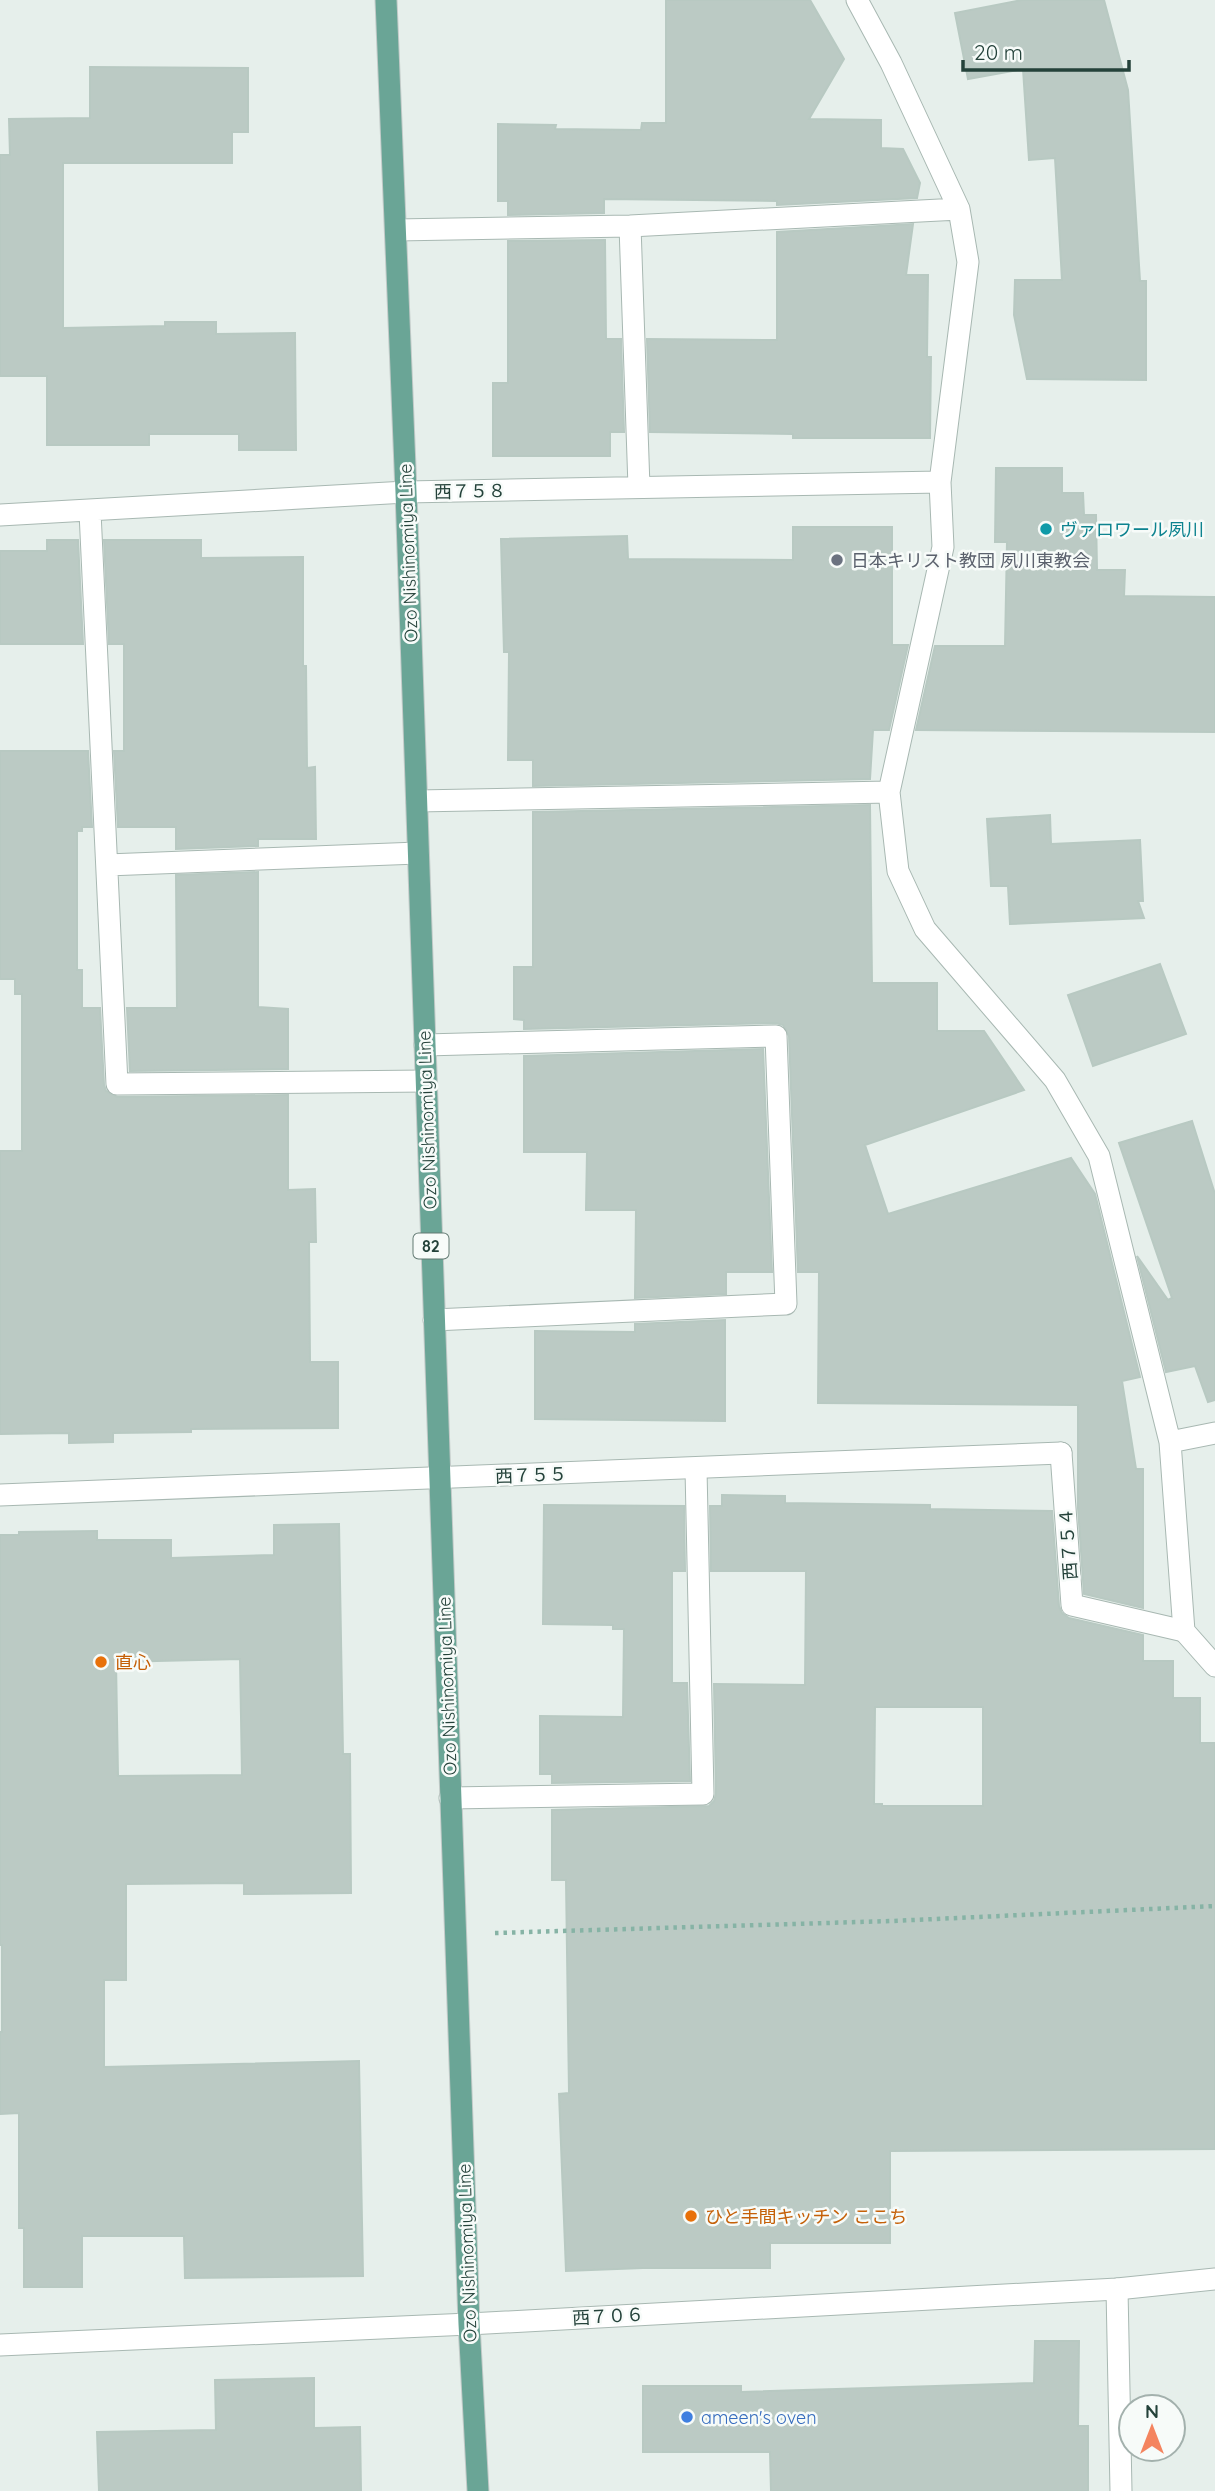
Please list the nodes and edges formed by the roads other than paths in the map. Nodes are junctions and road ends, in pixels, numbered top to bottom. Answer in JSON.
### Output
{"nodes":[{"id":1,"x":386,"y":0,"type":"edge"},
{"id":2,"x":857,"y":0,"type":"edge"},
{"id":3,"x":958,"y":209,"type":"junction"},
{"id":4,"x":630,"y":226,"type":"junction"},
{"id":5,"x":396,"y":230,"type":"junction"},
{"id":6,"x":940,"y":482,"type":"junction"},
{"id":7,"x":639,"y":487,"type":"junction"},
{"id":8,"x":406,"y":492,"type":"junction"},
{"id":9,"x":90,"y":512,"type":"junction"},
{"id":10,"x":0,"y":516,"type":"edge"},
{"id":11,"x":889,"y":792,"type":"junction"},
{"id":12,"x":417,"y":801,"type":"junction"},
{"id":13,"x":418,"y":853,"type":"junction"},
{"id":14,"x":107,"y":865,"type":"junction"},
{"id":15,"x":425,"y":1045,"type":"junction"},
{"id":16,"x":426,"y":1081,"type":"junction"},
{"id":17,"x":434,"y":1320,"type":"junction"},
{"id":18,"x":1215,"y":1433,"type":"edge"},
{"id":19,"x":1170,"y":1442,"type":"junction"},
{"id":20,"x":1061,"y":1453,"type":"joint"},
{"id":21,"x":696,"y":1469,"type":"junction"},
{"id":22,"x":440,"y":1479,"type":"junction"},
{"id":23,"x":0,"y":1495,"type":"edge"},
{"id":24,"x":1184,"y":1631,"type":"junction"},
{"id":25,"x":1215,"y":1666,"type":"edge"},
{"id":26,"x":450,"y":1798,"type":"junction"},
{"id":27,"x":1215,"y":2278,"type":"edge"},
{"id":28,"x":1117,"y":2288,"type":"junction"},
{"id":29,"x":469,"y":2324,"type":"junction"},
{"id":30,"x":0,"y":2345,"type":"edge"},
{"id":31,"x":478,"y":2491,"type":"edge"},
{"id":32,"x":1121,"y":2491,"type":"edge"}],
"edges":[{"from":1,"to":5,"type":"main road","name":"Ozo Nishinomiya Line","number":"82"},
{"from":2,"to":3,"type":"street"},
{"from":3,"to":4,"type":"street"},
{"from":3,"to":6,"type":"street"},
{"from":4,"to":5,"type":"street"},
{"from":4,"to":7,"type":"street"},
{"from":5,"to":8,"type":"main road","name":"Ozo Nishinomiya Line","number":"82"},
{"from":6,"to":7,"type":"street","name":"西７５８"},
{"from":6,"to":11,"type":"street"},
{"from":7,"to":8,"type":"street","name":"西７５８"},
{"from":8,"to":9,"type":"street","name":"西７５８"},
{"from":8,"to":12,"type":"main road","name":"Ozo Nishinomiya Line","number":"82"},
{"from":9,"to":10,"type":"street","name":"西７５８"},
{"from":9,"to":14,"type":"street"},
{"from":11,"to":12,"type":"street"},
{"from":11,"to":19,"type":"street"},
{"from":12,"to":13,"type":"main road","name":"Ozo Nishinomiya Line","number":"82"},
{"from":13,"to":14,"type":"street"},
{"from":13,"to":15,"type":"main road","name":"Ozo Nishinomiya Line","number":"82"},
{"from":14,"to":16,"type":"street"},
{"from":15,"to":16,"type":"main road","name":"Ozo Nishinomiya Line","number":"82"},
{"from":15,"to":17,"type":"street"},
{"from":16,"to":17,"type":"main road","name":"Ozo Nishinomiya Line","number":"82"},
{"from":17,"to":22,"type":"main road","name":"Ozo Nishinomiya Line","number":"82"},
{"from":18,"to":19,"type":"street"},
{"from":19,"to":24,"type":"street"},
{"from":20,"to":21,"type":"street","name":"西７５５"},
{"from":20,"to":24,"type":"street","name":"西７５４"},
{"from":21,"to":22,"type":"street","name":"西７５５"},
{"from":21,"to":26,"type":"street"},
{"from":22,"to":23,"type":"street","name":"西７５５"},
{"from":22,"to":26,"type":"main road","name":"Ozo Nishinomiya Line","number":"82"},
{"from":24,"to":25,"type":"street"},
{"from":26,"to":29,"type":"main road","name":"Ozo Nishinomiya Line","number":"82"},
{"from":27,"to":28,"type":"street","name":"西７０６"},
{"from":28,"to":29,"type":"street","name":"西７０６"},
{"from":28,"to":32,"type":"street"},
{"from":29,"to":30,"type":"street","name":"西７０６"},
{"from":29,"to":31,"type":"main road","name":"Ozo Nishinomiya Line","number":"82"}]}
